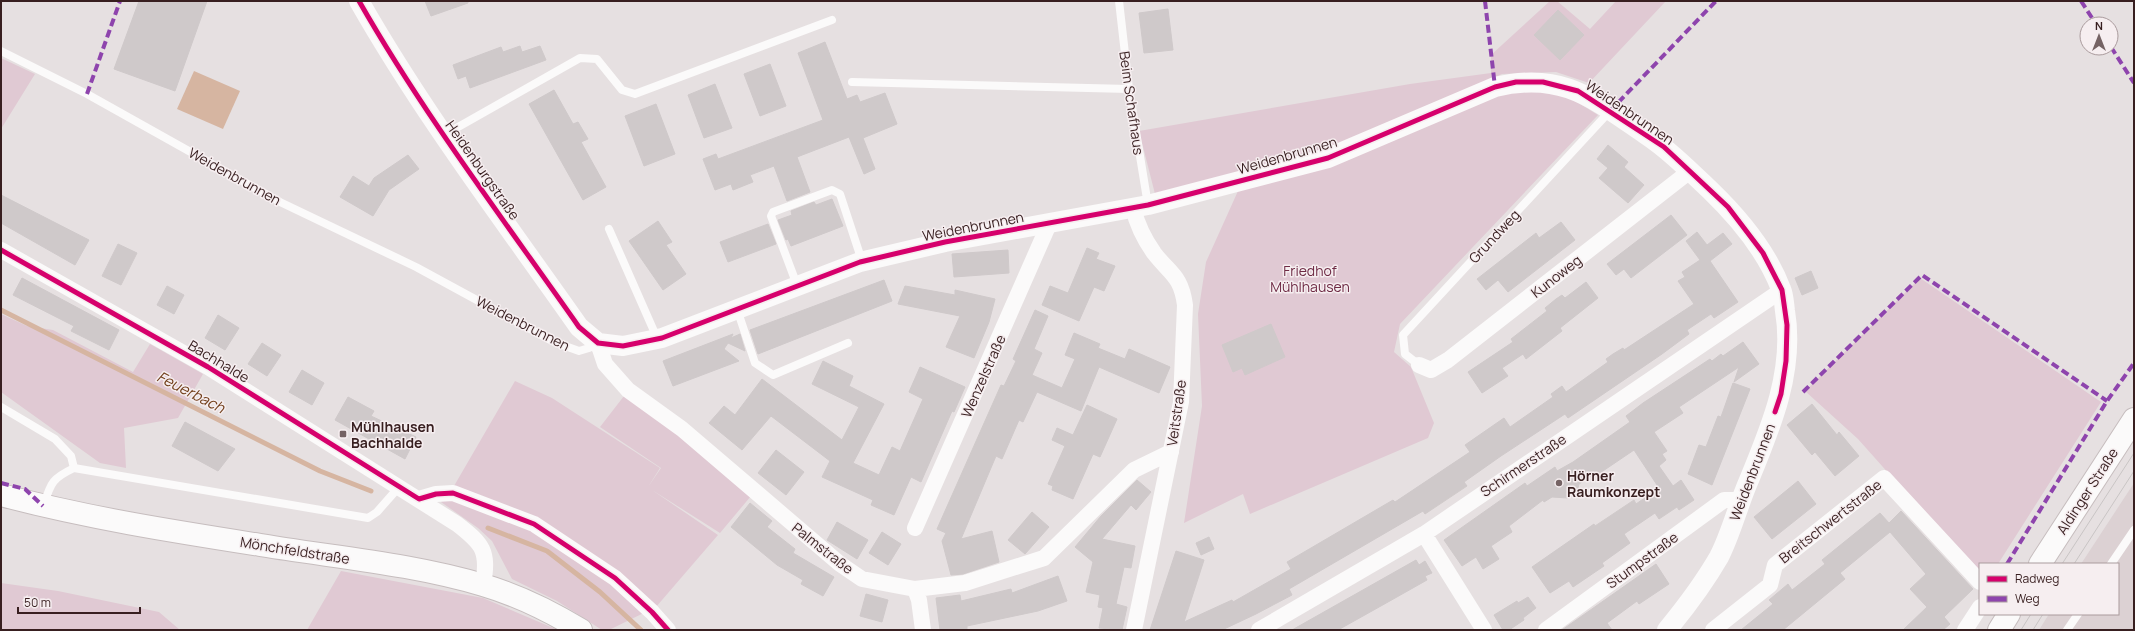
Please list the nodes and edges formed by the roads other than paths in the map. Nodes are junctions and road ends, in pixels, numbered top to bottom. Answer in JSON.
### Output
{"nodes":[{"id":1,"x":359,"y":1,"type":"edge"},
{"id":2,"x":1119,"y":1,"type":"edge"},
{"id":3,"x":832,"y":20,"type":"dead end"},
{"id":4,"x":1,"y":51,"type":"edge"},
{"id":5,"x":852,"y":82,"type":"dead end"},
{"id":6,"x":1129,"y":89,"type":"junction"},
{"id":7,"x":1610,"y":111,"type":"junction"},
{"id":8,"x":444,"y":135,"type":"junction"},
{"id":9,"x":1690,"y":171,"type":"junction"},
{"id":10,"x":1141,"y":206,"type":"junction"},
{"id":11,"x":1049,"y":224,"type":"junction"},
{"id":12,"x":610,"y":229,"type":"dead end"},
{"id":13,"x":1,"y":250,"type":"edge"},
{"id":14,"x":862,"y":261,"type":"junction"},
{"id":15,"x":797,"y":285,"type":"junction"},
{"id":16,"x":1782,"y":290,"type":"junction"},
{"id":17,"x":736,"y":308,"type":"junction"},
{"id":18,"x":657,"y":339,"type":"junction"},
{"id":19,"x":598,"y":343,"type":"junction"},
{"id":20,"x":848,"y":343,"type":"dead end"},
{"id":21,"x":1418,"y":365,"type":"joint"},
{"id":22,"x":1,"y":407,"type":"edge"},
{"id":23,"x":2134,"y":419,"type":"edge"},
{"id":24,"x":1171,"y":452,"type":"junction"},
{"id":25,"x":74,"y":468,"type":"junction"},
{"id":26,"x":399,"y":487,"type":"junction"},
{"id":27,"x":1,"y":495,"type":"edge"},
{"id":28,"x":419,"y":499,"type":"junction"},
{"id":29,"x":1740,"y":500,"type":"junction"},
{"id":30,"x":43,"y":506,"type":"junction"},
{"id":31,"x":915,"y":528,"type":"dead end"},
{"id":32,"x":2134,"y":530,"type":"edge"},
{"id":33,"x":1424,"y":534,"type":"junction"},
{"id":34,"x":2041,"y":563,"type":"edge"},
{"id":35,"x":2112,"y":563,"type":"edge"},
{"id":36,"x":1979,"y":581,"type":"edge"},
{"id":37,"x":483,"y":585,"type":"junction"},
{"id":38,"x":915,"y":589,"type":"junction"},
{"id":39,"x":1979,"y":609,"type":"edge"},
{"id":40,"x":2008,"y":615,"type":"edge"},
{"id":41,"x":2077,"y":615,"type":"edge"},
{"id":42,"x":581,"y":630,"type":"edge"},
{"id":43,"x":668,"y":630,"type":"edge"},
{"id":44,"x":923,"y":630,"type":"edge"},
{"id":45,"x":1134,"y":630,"type":"edge"},
{"id":46,"x":1259,"y":630,"type":"edge"},
{"id":47,"x":1484,"y":630,"type":"edge"},
{"id":48,"x":1546,"y":630,"type":"edge"},
{"id":49,"x":1667,"y":630,"type":"edge"},
{"id":50,"x":1713,"y":630,"type":"edge"},
{"id":51,"x":1965,"y":630,"type":"edge"},
{"id":52,"x":1999,"y":630,"type":"edge"},
{"id":53,"x":2067,"y":630,"type":"edge"}],
"edges":[{"from":1,"to":8,"type":"street","name":"Heidenburgstraße"},
{"from":2,"to":6,"type":"lane","name":"Beim Schafhaus"},
{"from":3,"to":8,"type":"lane","name":"Heidenburgstraße"},
{"from":4,"to":19,"type":"lane","name":"Weidenbrunnen"},
{"from":5,"to":6,"type":"lane"},
{"from":6,"to":10,"type":"lane","name":"Beim Schafhaus"},
{"from":7,"to":9,"type":"street","name":"Weidenbrunnen"},
{"from":7,"to":10,"type":"street","name":"Weidenbrunnen"},
{"from":7,"to":21,"type":"lane","name":"Grundweg"},
{"from":8,"to":19,"type":"street","name":"Heidenburgstraße"},
{"from":9,"to":16,"type":"street","name":"Weidenbrunnen"},
{"from":9,"to":21,"type":"street","name":"Kunoweg"},
{"from":10,"to":11,"type":"street","name":"Weidenbrunnen"},
{"from":10,"to":24,"type":"street","name":"Veitstraße"},
{"from":11,"to":14,"type":"street","name":"Weidenbrunnen"},
{"from":11,"to":31,"type":"street","name":"Wenzelstraße"},
{"from":12,"to":18,"type":"lane"},
{"from":13,"to":26,"type":"street","name":"Bachhalde"},
{"from":14,"to":15,"type":"street","name":"Weidenbrunnen"},
{"from":14,"to":15,"type":"lane"},
{"from":15,"to":17,"type":"street","name":"Weidenbrunnen"},
{"from":16,"to":29,"type":"street","name":"Weidenbrunnen"},
{"from":16,"to":33,"type":"street","name":"Schirmerstraße"},
{"from":17,"to":18,"type":"street","name":"Weidenbrunnen"},
{"from":17,"to":20,"type":"lane"},
{"from":18,"to":19,"type":"street","name":"Weidenbrunnen"},
{"from":19,"to":38,"type":"street","name":"Palmstraße"},
{"from":22,"to":25,"type":"lane"},
{"from":23,"to":34,"type":"main road","name":"Aldinger Straße"},
{"from":24,"to":38,"type":"street","name":"Palmstraße"},
{"from":24,"to":45,"type":"street","name":"Veitstraße"},
{"from":25,"to":26,"type":"lane"},
{"from":25,"to":30,"type":"lane"},
{"from":26,"to":28,"type":"street","name":"Bachhalde"},
{"from":27,"to":30,"type":"main road","name":"Mönchfeldstraße"},
{"from":28,"to":37,"type":"street","name":"Bachhalde"},
{"from":28,"to":43,"type":"street"},
{"from":29,"to":48,"type":"street","name":"Stumpstraße"},
{"from":29,"to":49,"type":"street","name":"Weidenbrunnen"},
{"from":30,"to":37,"type":"main road","name":"Mönchfeldstraße"},
{"from":32,"to":35,"type":"lane"},
{"from":33,"to":46,"type":"street","name":"Schirmerstraße"},
{"from":33,"to":47,"type":"street"},
{"from":36,"to":50,"type":"street","name":"Breitschwertstraße"},
{"from":37,"to":42,"type":"main road","name":"Mönchfeldstraße"},
{"from":38,"to":44,"type":"street"},
{"from":39,"to":51,"type":"street"},
{"from":40,"to":52,"type":"main road"},
{"from":41,"to":53,"type":"lane"}]}
